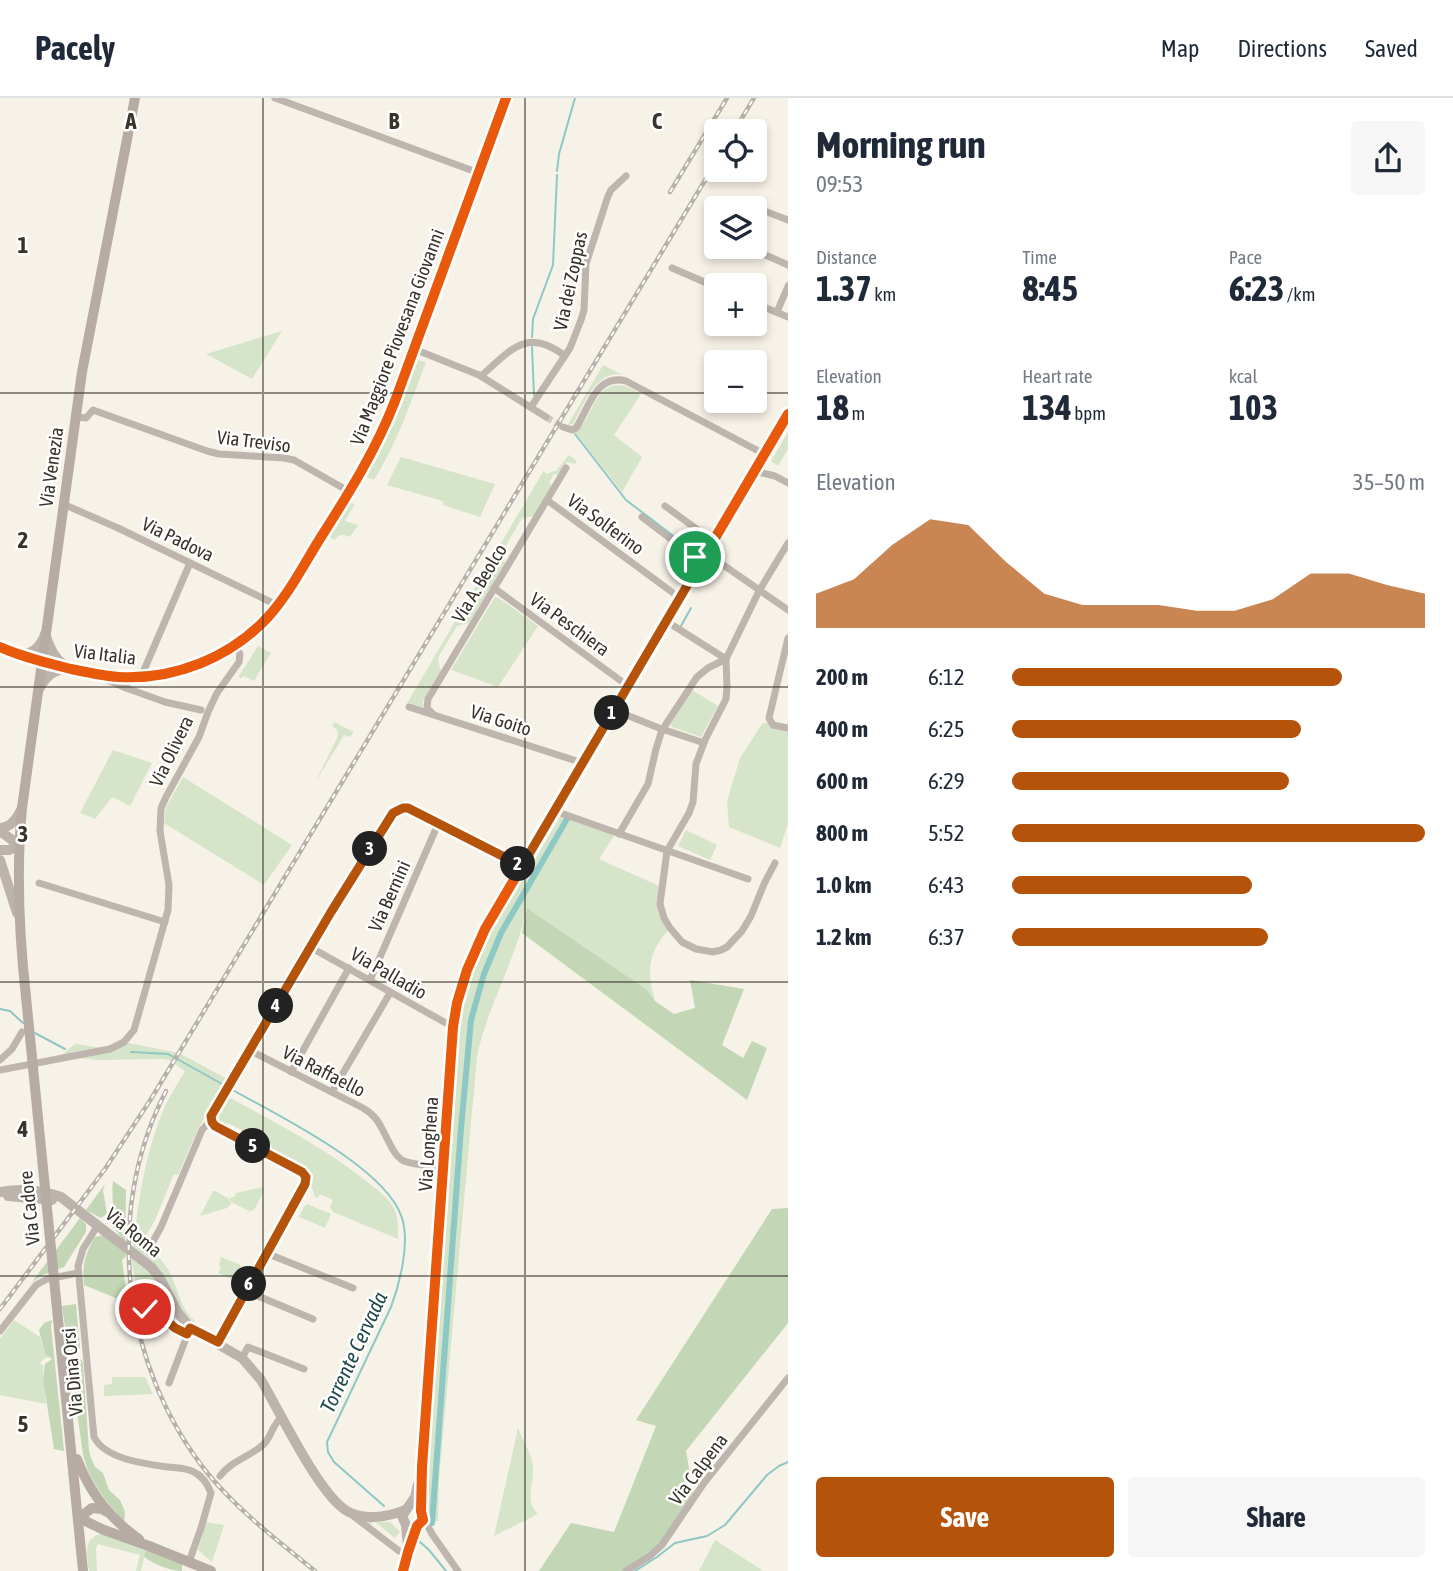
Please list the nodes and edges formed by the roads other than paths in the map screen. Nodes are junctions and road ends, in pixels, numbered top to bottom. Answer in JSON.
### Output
{"nodes":[{"id":1,"x":135,"y":98,"type":"edge"},
{"id":2,"x":275,"y":98,"type":"edge"},
{"id":3,"x":506,"y":98,"type":"edge"},
{"id":4,"x":479,"y":173,"type":"junction"},
{"id":5,"x":625,"y":176,"type":"dead end"},
{"id":6,"x":767,"y":212,"type":"edge"},
{"id":7,"x":788,"y":220,"type":"edge"},
{"id":8,"x":767,"y":256,"type":"edge"},
{"id":9,"x":788,"y":265,"type":"edge"},
{"id":10,"x":672,"y":268,"type":"dead end"},
{"id":11,"x":704,"y":282,"type":"edge"},
{"id":12,"x":788,"y":286,"type":"edge"},
{"id":13,"x":767,"y":308,"type":"edge"},
{"id":14,"x":777,"y":312,"type":"junction"},
{"id":15,"x":788,"y":317,"type":"edge"},
{"id":16,"x":414,"y":349,"type":"junction"},
{"id":17,"x":565,"y":356,"type":"junction"},
{"id":18,"x":481,"y":376,"type":"junction"},
{"id":19,"x":531,"y":407,"type":"junction"},
{"id":20,"x":788,"y":414,"type":"edge"},
{"id":21,"x":75,"y":417,"type":"junction"},
{"id":22,"x":547,"y":417,"type":"tunnel mouth"},
{"id":23,"x":564,"y":427,"type":"dead end"},
{"id":24,"x":760,"y":462,"type":"junction"},
{"id":25,"x":566,"y":468,"type":"dead end"},
{"id":26,"x":788,"y":483,"type":"edge"},
{"id":27,"x":350,"y":492,"type":"junction"},
{"id":28,"x":547,"y":500,"type":"junction"},
{"id":29,"x":63,"y":504,"type":"junction"},
{"id":30,"x":665,"y":506,"type":"dead end"},
{"id":31,"x":642,"y":517,"type":"dead end"},
{"id":32,"x":713,"y":541,"type":"junction"},
{"id":33,"x":788,"y":543,"type":"edge"},
{"id":34,"x":704,"y":557,"type":"junction"},
{"id":35,"x":190,"y":563,"type":"junction"},
{"id":36,"x":494,"y":588,"type":"junction"},
{"id":37,"x":760,"y":591,"type":"junction"},
{"id":38,"x":680,"y":598,"type":"junction"},
{"id":39,"x":277,"y":605,"type":"junction"},
{"id":40,"x":788,"y":610,"type":"edge"},
{"id":41,"x":666,"y":621,"type":"junction"},
{"id":42,"x":45,"y":634,"type":"junction"},
{"id":43,"x":788,"y":638,"type":"edge"},
{"id":44,"x":235,"y":645,"type":"junction"},
{"id":45,"x":0,"y":646,"type":"edge"},
{"id":46,"x":787,"y":651,"type":"edge"},
{"id":47,"x":20,"y":655,"type":"junction"},
{"id":48,"x":726,"y":659,"type":"junction"},
{"id":49,"x":206,"y":661,"type":"joint"},
{"id":50,"x":42,"y":662,"type":"junction"},
{"id":51,"x":71,"y":668,"type":"junction"},
{"id":52,"x":141,"y":677,"type":"junction"},
{"id":53,"x":127,"y":683,"type":"junction"},
{"id":54,"x":628,"y":685,"type":"junction"},
{"id":55,"x":37,"y":693,"type":"junction"},
{"id":56,"x":409,"y":707,"type":"dead end"},
{"id":57,"x":201,"y":710,"type":"dead end"},
{"id":58,"x":614,"y":710,"type":"junction"},
{"id":59,"x":433,"y":714,"type":"junction"},
{"id":60,"x":788,"y":728,"type":"edge"},
{"id":61,"x":663,"y":729,"type":"junction"},
{"id":62,"x":704,"y":743,"type":"junction"},
{"id":63,"x":583,"y":763,"type":"junction"},
{"id":64,"x":22,"y":807,"type":"junction"},
{"id":65,"x":555,"y":811,"type":"junction"},
{"id":66,"x":438,"y":824,"type":"junction"},
{"id":67,"x":0,"y":830,"type":"edge"},
{"id":68,"x":619,"y":834,"type":"junction"},
{"id":69,"x":19,"y":845,"type":"junction"},
{"id":70,"x":0,"y":850,"type":"edge"},
{"id":71,"x":667,"y":851,"type":"junction"},
{"id":72,"x":0,"y":860,"type":"edge"},
{"id":73,"x":775,"y":863,"type":"dead end"},
{"id":74,"x":522,"y":866,"type":"junction"},
{"id":75,"x":748,"y":879,"type":"dead end"},
{"id":76,"x":39,"y":883,"type":"dead end"},
{"id":77,"x":19,"y":921,"type":"junction"},
{"id":78,"x":165,"y":922,"type":"junction"},
{"id":79,"x":310,"y":947,"type":"junction"},
{"id":80,"x":349,"y":968,"type":"junction"},
{"id":81,"x":370,"y":980,"type":"junction"},
{"id":82,"x":390,"y":993,"type":"junction"},
{"id":83,"x":453,"y":1027,"type":"junction"},
{"id":84,"x":22,"y":1032,"type":"dead end"},
{"id":85,"x":249,"y":1050,"type":"junction"},
{"id":86,"x":0,"y":1060,"type":"edge"},
{"id":87,"x":0,"y":1070,"type":"edge"},
{"id":88,"x":291,"y":1072,"type":"junction"},
{"id":89,"x":332,"y":1093,"type":"junction"},
{"id":90,"x":211,"y":1120,"type":"junction"},
{"id":91,"x":444,"y":1166,"type":"junction"},
{"id":92,"x":0,"y":1194,"type":"edge"},
{"id":93,"x":98,"y":1225,"type":"junction"},
{"id":94,"x":151,"y":1245,"type":"dead end"},
{"id":95,"x":266,"y":1253,"type":"junction"},
{"id":96,"x":78,"y":1273,"type":"junction"},
{"id":97,"x":353,"y":1288,"type":"dead end"},
{"id":98,"x":246,"y":1291,"type":"junction"},
{"id":99,"x":145,"y":1309,"type":"dead end"},
{"id":100,"x":313,"y":1319,"type":"dead end"},
{"id":101,"x":0,"y":1331,"type":"edge"},
{"id":102,"x":189,"y":1331,"type":"junction"},
{"id":103,"x":218,"y":1342,"type":"junction"},
{"id":104,"x":242,"y":1357,"type":"junction"},
{"id":105,"x":304,"y":1369,"type":"dead end"},
{"id":106,"x":788,"y":1378,"type":"edge"},
{"id":107,"x":169,"y":1383,"type":"dead end"},
{"id":108,"x":282,"y":1416,"type":"junction"},
{"id":109,"x":71,"y":1443,"type":"junction"},
{"id":110,"x":422,"y":1467,"type":"junction"},
{"id":111,"x":220,"y":1476,"type":"dead end"},
{"id":112,"x":406,"y":1509,"type":"junction"},
{"id":113,"x":346,"y":1510,"type":"junction"},
{"id":114,"x":109,"y":1512,"type":"junction"},
{"id":115,"x":382,"y":1517,"type":"junction"},
{"id":116,"x":79,"y":1518,"type":"junction"},
{"id":117,"x":420,"y":1520,"type":"junction"},
{"id":118,"x":405,"y":1523,"type":"junction"},
{"id":119,"x":104,"y":1530,"type":"junction"},
{"id":120,"x":149,"y":1546,"type":"junction"},
{"id":121,"x":82,"y":1551,"type":"junction"},
{"id":122,"x":403,"y":1551,"type":"junction"},
{"id":123,"x":189,"y":1562,"type":"junction"},
{"id":124,"x":83,"y":1571,"type":"edge"},
{"id":125,"x":211,"y":1571,"type":"edge"},
{"id":126,"x":403,"y":1571,"type":"edge"},
{"id":127,"x":458,"y":1571,"type":"edge"},
{"id":128,"x":626,"y":1571,"type":"edge"}],
"edges":[{"from":1,"to":21,"type":"main road","name":"Via Venezia"},
{"from":2,"to":4,"type":"street"},
{"from":3,"to":4,"type":"street","name":"Via Maggiore Piovesana Giovanni"},
{"from":4,"to":16,"type":"street","name":"Via Maggiore Piovesana Giovanni"},
{"from":5,"to":17,"type":"street","name":"Via dei Zoppas"},
{"from":6,"to":7,"type":"street"},
{"from":8,"to":9,"type":"street"},
{"from":10,"to":11,"type":"street"},
{"from":12,"to":14,"type":"street"},
{"from":13,"to":14,"type":"street"},
{"from":14,"to":15,"type":"street"},
{"from":16,"to":18,"type":"street"},
{"from":16,"to":27,"type":"street","name":"Via Maggiore Piovesana Giovanni"},
{"from":17,"to":18,"type":"street","name":"Via dei Zoppas"},
{"from":17,"to":19,"type":"street","name":"Via dei Zoppas"},
{"from":18,"to":19,"type":"street"},
{"from":19,"to":22,"type":"street"},
{"from":20,"to":24,"type":"street","name":"Via Longhena"},
{"from":21,"to":27,"type":"street","name":"Via Treviso"},
{"from":21,"to":29,"type":"main road","name":"Via Venezia"},
{"from":23,"to":24,"type":"street"},
{"from":24,"to":26,"type":"street"},
{"from":24,"to":32,"type":"street","name":"Via Longhena"},
{"from":25,"to":28,"type":"street","name":"Via A. Beolco"},
{"from":27,"to":39,"type":"street","name":"Via Maggiore Piovesana Giovanni"},
{"from":28,"to":36,"type":"street","name":"Via A. Beolco"},
{"from":28,"to":38,"type":"street","name":"Via Solferino"},
{"from":29,"to":35,"type":"street","name":"Via Padova"},
{"from":29,"to":42,"type":"main road","name":"Via Venezia"},
{"from":30,"to":32,"type":"street"},
{"from":31,"to":34,"type":"street"},
{"from":32,"to":34,"type":"street","name":"Via Longhena"},
{"from":33,"to":37,"type":"street"},
{"from":34,"to":37,"type":"street"},
{"from":34,"to":38,"type":"street","name":"Via Longhena"},
{"from":35,"to":39,"type":"street","name":"Via Padova"},
{"from":35,"to":52,"type":"street"},
{"from":36,"to":54,"type":"street","name":"Via Peschiera"},
{"from":36,"to":59,"type":"street","name":"Via A. Beolco"},
{"from":37,"to":40,"type":"street"},
{"from":37,"to":48,"type":"street"},
{"from":38,"to":41,"type":"street","name":"Via Longhena"},
{"from":39,"to":44,"type":"street","name":"Via Maggiore Piovesana Giovanni"},
{"from":41,"to":48,"type":"street"},
{"from":41,"to":54,"type":"street","name":"Via Longhena"},
{"from":42,"to":47,"type":"street"},
{"from":42,"to":50,"type":"main road","name":"Via Venezia"},
{"from":42,"to":51,"type":"street","name":"Via Italia"},
{"from":43,"to":46,"type":"street"},
{"from":44,"to":49,"type":"street","name":"Via Maggiore Piovesana Giovanni"},
{"from":44,"to":78,"type":"street","name":"Via Olivera"},
{"from":45,"to":47,"type":"street","name":"Via Italia"},
{"from":46,"to":60,"type":"street"},
{"from":47,"to":50,"type":"street","name":"Via Italia"},
{"from":47,"to":55,"type":"street"},
{"from":48,"to":61,"type":"street"},
{"from":48,"to":62,"type":"street"},
{"from":49,"to":52,"type":"street","name":"Via Italia"},
{"from":50,"to":51,"type":"street","name":"Via Italia"},
{"from":50,"to":55,"type":"main road","name":"Via Venezia"},
{"from":51,"to":53,"type":"street","name":"Via Italia"},
{"from":51,"to":55,"type":"street","name":"Via Italia"},
{"from":52,"to":53,"type":"street","name":"Via Italia"},
{"from":53,"to":57,"type":"street"},
{"from":54,"to":58,"type":"street","name":"Via Longhena"},
{"from":55,"to":64,"type":"main road","name":"Via Venezia"},
{"from":56,"to":59,"type":"street","name":"Via Goito"},
{"from":58,"to":61,"type":"street"},
{"from":58,"to":63,"type":"street","name":"Via Longhena"},
{"from":59,"to":63,"type":"street","name":"Via Goito"},
{"from":61,"to":62,"type":"street"},
{"from":61,"to":68,"type":"street"},
{"from":62,"to":71,"type":"street"},
{"from":63,"to":65,"type":"street","name":"Via Longhena"},
{"from":64,"to":67,"type":"street"},
{"from":64,"to":69,"type":"main road","name":"Via Venezia"},
{"from":65,"to":68,"type":"street"},
{"from":65,"to":74,"type":"street","name":"Via Longhena"},
{"from":66,"to":74,"type":"street"},
{"from":66,"to":79,"type":"street"},
{"from":66,"to":81,"type":"street","name":"Via Bernini"},
{"from":67,"to":69,"type":"street"},
{"from":68,"to":71,"type":"street"},
{"from":69,"to":70,"type":"street"},
{"from":69,"to":77,"type":"main road","name":"Via Cadore"},
{"from":71,"to":73,"type":"street"},
{"from":71,"to":75,"type":"street"},
{"from":72,"to":77,"type":"street"},
{"from":74,"to":83,"type":"street","name":"Via Longhena"},
{"from":76,"to":78,"type":"street"},
{"from":77,"to":109,"type":"main road","name":"Via Cadore","bridge":true},
{"from":78,"to":87,"type":"street","name":"Via Olivera"},
{"from":79,"to":80,"type":"street","name":"Via Palladio"},
{"from":79,"to":85,"type":"street"},
{"from":80,"to":81,"type":"street","name":"Via Palladio"},
{"from":80,"to":88,"type":"street"},
{"from":81,"to":82,"type":"street","name":"Via Palladio"},
{"from":82,"to":83,"type":"street","name":"Via Palladio"},
{"from":82,"to":89,"type":"street"},
{"from":83,"to":91,"type":"street","name":"Via Longhena"},
{"from":84,"to":86,"type":"street"},
{"from":85,"to":88,"type":"street","name":"Via Raffaello"},
{"from":85,"to":90,"type":"street"},
{"from":88,"to":89,"type":"street","name":"Via Raffaello"},
{"from":89,"to":91,"type":"street","name":"Via Raffaello"},
{"from":90,"to":94,"type":"street"},
{"from":90,"to":95,"type":"street"},
{"from":91,"to":110,"type":"street","name":"Via Longhena"},
{"from":92,"to":93,"type":"street","name":"Via Roma"},
{"from":93,"to":96,"type":"street","name":"Via Dina Orsi"},
{"from":93,"to":102,"type":"street","name":"Via Roma"},
{"from":95,"to":97,"type":"street"},
{"from":95,"to":98,"type":"street"},
{"from":96,"to":101,"type":"street"},
{"from":96,"to":123,"type":"street","name":"Via Dina Orsi"},
{"from":98,"to":100,"type":"street"},
{"from":98,"to":103,"type":"street"},
{"from":99,"to":102,"type":"street"},
{"from":102,"to":103,"type":"street"},
{"from":102,"to":107,"type":"street"},
{"from":103,"to":104,"type":"street"},
{"from":104,"to":105,"type":"street"},
{"from":104,"to":108,"type":"street"},
{"from":106,"to":128,"type":"street","name":"Via Calpena"},
{"from":108,"to":111,"type":"street"},
{"from":108,"to":113,"type":"street"},
{"from":109,"to":114,"type":"main road","name":"Via Cadore"},
{"from":109,"to":116,"type":"main road","name":"Via Cadore"},
{"from":110,"to":112,"type":"street","name":"Via Longhena"},
{"from":110,"to":117,"type":"street","name":"Via Longhena"},
{"from":112,"to":115,"type":"street"},
{"from":112,"to":117,"type":"street"},
{"from":112,"to":118,"type":"street","name":"Via Longhena"},
{"from":113,"to":115,"type":"street"},
{"from":113,"to":122,"type":"street"},
{"from":114,"to":116,"type":"main road"},
{"from":114,"to":120,"type":"main road","name":"Via Cadore"},
{"from":115,"to":118,"type":"street"},
{"from":116,"to":119,"type":"main road","name":"Via Cadore"},
{"from":116,"to":121,"type":"main road"},
{"from":117,"to":118,"type":"street"},
{"from":117,"to":122,"type":"street","name":"Via Longhena"},
{"from":117,"to":127,"type":"street"},
{"from":118,"to":122,"type":"street","name":"Via Longhena"},
{"from":119,"to":120,"type":"main road","name":"Via Cadore"},
{"from":119,"to":121,"type":"main road"},
{"from":120,"to":123,"type":"main road","name":"Via Cadore"},
{"from":121,"to":124,"type":"main road"},
{"from":122,"to":126,"type":"street","name":"Via Longhena"},
{"from":123,"to":125,"type":"main road","name":"Via Cadore"}]}
